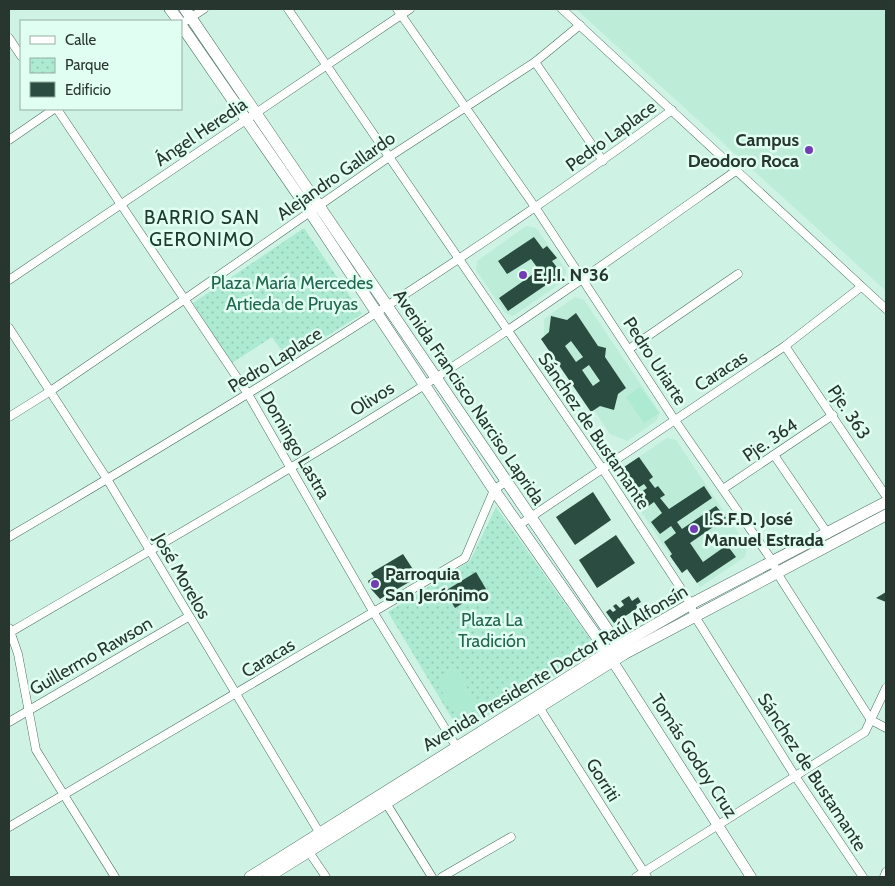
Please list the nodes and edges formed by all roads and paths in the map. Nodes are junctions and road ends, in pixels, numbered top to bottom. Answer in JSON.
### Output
{"nodes":[{"id":1,"x":170,"y":9,"type":"edge"},
{"id":2,"x":204,"y":9,"type":"edge"},
{"id":3,"x":288,"y":9,"type":"edge"},
{"id":4,"x":410,"y":9,"type":"edge"},
{"id":5,"x":562,"y":9,"type":"edge"},
{"id":6,"x":399,"y":12,"type":"edge"},
{"id":7,"x":185,"y":19,"type":"edge"},
{"id":8,"x":178,"y":20,"type":"edge"},
{"id":9,"x":580,"y":25,"type":"junction"},
{"id":10,"x":9,"y":38,"type":"edge"},
{"id":11,"x":20,"y":54,"type":"edge"},
{"id":12,"x":535,"y":62,"type":"junction"},
{"id":13,"x":326,"y":65,"type":"junction"},
{"id":14,"x":466,"y":108,"type":"junction"},
{"id":15,"x":54,"y":110,"type":"edge"},
{"id":16,"x":57,"y":110,"type":"edge"},
{"id":17,"x":672,"y":110,"type":"junction"},
{"id":18,"x":250,"y":116,"type":"junction"},
{"id":19,"x":9,"y":140,"type":"edge"},
{"id":20,"x":389,"y":157,"type":"junction"},
{"id":21,"x":603,"y":161,"type":"junction"},
{"id":22,"x":737,"y":170,"type":"junction"},
{"id":23,"x":121,"y":204,"type":"junction"},
{"id":24,"x":535,"y":207,"type":"junction"},
{"id":25,"x":314,"y":209,"type":"junction"},
{"id":26,"x":459,"y":261,"type":"junction"},
{"id":27,"x":738,"y":274,"type":"dead end"},
{"id":28,"x":582,"y":279,"type":"junction"},
{"id":29,"x":9,"y":280,"type":"edge"},
{"id":30,"x":861,"y":286,"type":"junction"},
{"id":31,"x":185,"y":299,"type":"junction"},
{"id":32,"x":886,"y":309,"type":"edge"},
{"id":33,"x":382,"y":311,"type":"junction"},
{"id":34,"x":9,"y":328,"type":"edge"},
{"id":35,"x":507,"y":331,"type":"junction"},
{"id":36,"x":786,"y":346,"type":"junction"},
{"id":37,"x":629,"y":349,"type":"junction"},
{"id":38,"x":435,"y":378,"type":"junction"},
{"id":39,"x":424,"y":385,"type":"junction"},
{"id":40,"x":49,"y":392,"type":"junction"},
{"id":41,"x":248,"y":394,"type":"junction"},
{"id":42,"x":834,"y":415,"type":"junction"},
{"id":43,"x":9,"y":417,"type":"edge"},
{"id":44,"x":674,"y":419,"type":"junction"},
{"id":45,"x":774,"y":455,"type":"junction"},
{"id":46,"x":290,"y":468,"type":"junction"},
{"id":47,"x":602,"y":468,"type":"junction"},
{"id":48,"x":108,"y":479,"type":"junction"},
{"id":49,"x":505,"y":482,"type":"junction"},
{"id":50,"x":722,"y":489,"type":"junction"},
{"id":51,"x":494,"y":490,"type":"junction"},
{"id":52,"x":886,"y":496,"type":"edge"},
{"id":53,"x":886,"y":502,"type":"edge"},
{"id":54,"x":886,"y":515,"type":"edge"},
{"id":55,"x":530,"y":517,"type":"junction"},
{"id":56,"x":518,"y":525,"type":"junction"},
{"id":57,"x":828,"y":534,"type":"junction"},
{"id":58,"x":9,"y":537,"type":"edge"},
{"id":59,"x":151,"y":551,"type":"junction"},
{"id":60,"x":775,"y":568,"type":"junction"},
{"id":61,"x":692,"y":610,"type":"junction"},
{"id":62,"x":374,"y":613,"type":"junction"},
{"id":63,"x":188,"y":617,"type":"junction"},
{"id":64,"x":10,"y":631,"type":"edge"},
{"id":65,"x":621,"y":650,"type":"junction"},
{"id":66,"x":610,"y":657,"type":"junction"},
{"id":67,"x":886,"y":688,"type":"edge"},
{"id":68,"x":236,"y":694,"type":"junction"},
{"id":69,"x":537,"y":704,"type":"junction"},
{"id":70,"x":29,"y":710,"type":"junction"},
{"id":71,"x":871,"y":720,"type":"junction"},
{"id":72,"x":9,"y":722,"type":"edge"},
{"id":73,"x":886,"y":728,"type":"edge"},
{"id":74,"x":460,"y":751,"type":"junction"},
{"id":75,"x":795,"y":776,"type":"junction"},
{"id":76,"x":65,"y":796,"type":"junction"},
{"id":77,"x":386,"y":803,"type":"junction"},
{"id":78,"x":718,"y":824,"type":"junction"},
{"id":79,"x":9,"y":827,"type":"edge"},
{"id":80,"x":511,"y":837,"type":"dead end"},
{"id":81,"x":323,"y":838,"type":"junction"},
{"id":82,"x":309,"y":852,"type":"junction"},
{"id":83,"x":886,"y":872,"type":"edge"},
{"id":84,"x":646,"y":875,"type":"edge"},
{"id":85,"x":115,"y":877,"type":"edge"},
{"id":86,"x":250,"y":877,"type":"edge"},
{"id":87,"x":268,"y":877,"type":"edge"},
{"id":88,"x":326,"y":877,"type":"edge"},
{"id":89,"x":432,"y":877,"type":"edge"},
{"id":90,"x":442,"y":877,"type":"edge"},
{"id":91,"x":636,"y":877,"type":"edge"},
{"id":92,"x":751,"y":877,"type":"edge"},
{"id":93,"x":863,"y":877,"type":"edge"},
{"id":94,"x":884,"y":877,"type":"edge"}],
"edges":[{"from":1,"to":8,"type":"main road"},
{"from":2,"to":7,"type":"street"},
{"from":3,"to":13,"type":"street","name":"Sánchez de Bustamante"},
{"from":4,"to":6,"type":"street","name":"Ángel Heredia"},
{"from":5,"to":9,"type":"street"},
{"from":6,"to":13,"type":"street","name":"Ángel Heredia"},
{"from":6,"to":14,"type":"street","name":"Pedro Uriarte"},
{"from":7,"to":18,"type":"main road","name":"Avenida Francisco Narciso Laprida"},
{"from":9,"to":12,"type":"street","name":"Alejandro Gallardo"},
{"from":9,"to":17,"type":"street"},
{"from":10,"to":11,"type":"street"},
{"from":12,"to":14,"type":"street","name":"Alejandro Gallardo"},
{"from":12,"to":21,"type":"street"},
{"from":13,"to":18,"type":"street","name":"Ángel Heredia"},
{"from":13,"to":20,"type":"street","name":"Sánchez de Bustamante"},
{"from":14,"to":20,"type":"street","name":"Alejandro Gallardo"},
{"from":14,"to":24,"type":"street","name":"Pedro Uriarte"},
{"from":15,"to":19,"type":"street"},
{"from":16,"to":23,"type":"street","name":"Domingo Lastra"},
{"from":17,"to":21,"type":"street","name":"Pedro Laplace"},
{"from":17,"to":22,"type":"street"},
{"from":18,"to":23,"type":"street","name":"Ángel Heredia"},
{"from":18,"to":25,"type":"main road","name":"Avenida Francisco Narciso Laprida"},
{"from":20,"to":25,"type":"street","name":"Alejandro Gallardo"},
{"from":20,"to":26,"type":"street","name":"Sánchez de Bustamante"},
{"from":21,"to":24,"type":"street","name":"Pedro Laplace"},
{"from":22,"to":28,"type":"street","name":"Olivos"},
{"from":22,"to":30,"type":"street"},
{"from":23,"to":29,"type":"street","name":"Ángel Heredia"},
{"from":23,"to":31,"type":"street","name":"Domingo Lastra"},
{"from":24,"to":26,"type":"street","name":"Pedro Laplace"},
{"from":24,"to":28,"type":"street","name":"Pedro Uriarte"},
{"from":25,"to":31,"type":"street","name":"Alejandro Gallardo"},
{"from":25,"to":33,"type":"main road","name":"Avenida Francisco Narciso Laprida"},
{"from":26,"to":33,"type":"street","name":"Pedro Laplace"},
{"from":26,"to":35,"type":"street","name":"Sánchez de Bustamante"},
{"from":27,"to":37,"type":"street"},
{"from":28,"to":35,"type":"street","name":"Olivos"},
{"from":28,"to":37,"type":"street","name":"Pedro Uriarte"},
{"from":30,"to":32,"type":"street"},
{"from":30,"to":36,"type":"street","name":"Caracas"},
{"from":31,"to":40,"type":"street","name":"Alejandro Gallardo"},
{"from":31,"to":41,"type":"street","name":"Domingo Lastra"},
{"from":33,"to":38,"type":"main road","name":"Avenida Francisco Narciso Laprida"},
{"from":33,"to":39,"type":"main road","name":"Avenida Francisco Narciso Laprida"},
{"from":33,"to":41,"type":"street","name":"Pedro Laplace"},
{"from":34,"to":40,"type":"street","name":"José Morelos"},
{"from":35,"to":38,"type":"street","name":"Olivos"},
{"from":35,"to":47,"type":"street","name":"Sánchez de Bustamante"},
{"from":36,"to":42,"type":"street","name":"Pje. 363"},
{"from":36,"to":44,"type":"street","name":"Caracas"},
{"from":37,"to":44,"type":"street","name":"Pedro Uriarte"},
{"from":38,"to":39,"type":"street","name":"Olivos"},
{"from":38,"to":49,"type":"main road","name":"Avenida Francisco Narciso Laprida"},
{"from":39,"to":46,"type":"street","name":"Olivos"},
{"from":39,"to":51,"type":"main road","name":"Avenida Francisco Narciso Laprida"},
{"from":40,"to":43,"type":"street","name":"Alejandro Gallardo"},
{"from":40,"to":48,"type":"street","name":"José Morelos"},
{"from":41,"to":46,"type":"street","name":"Domingo Lastra"},
{"from":41,"to":48,"type":"street","name":"Pedro Laplace"},
{"from":42,"to":45,"type":"street","name":"Pje. 364"},
{"from":42,"to":52,"type":"street","name":"Pje. 363"},
{"from":44,"to":47,"type":"street","name":"Caracas"},
{"from":44,"to":50,"type":"street","name":"Pedro Uriarte"},
{"from":45,"to":50,"type":"street","name":"Pje. 364"},
{"from":45,"to":57,"type":"street"},
{"from":46,"to":59,"type":"street","name":"Olivos"},
{"from":46,"to":62,"type":"street","name":"Domingo Lastra"},
{"from":47,"to":55,"type":"street","name":"Caracas"},
{"from":47,"to":61,"type":"street","name":"Sánchez de Bustamante"},
{"from":48,"to":58,"type":"street","name":"Pedro Laplace"},
{"from":48,"to":59,"type":"street","name":"José Morelos"},
{"from":49,"to":51,"type":"street"},
{"from":49,"to":55,"type":"main road","name":"Avenida Francisco Narciso Laprida"},
{"from":50,"to":60,"type":"street","name":"Pedro Uriarte"},
{"from":51,"to":56,"type":"main road","name":"Avenida Francisco Narciso Laprida"},
{"from":51,"to":62,"type":"street","name":"Caracas"},
{"from":53,"to":57,"type":"main road","name":"Avenida Presidente Doctor Raúl Alfonsín"},
{"from":54,"to":60,"type":"main road","name":"Avenida Presidente Doctor Raúl Alfonsín"},
{"from":55,"to":56,"type":"street","name":"Caracas"},
{"from":55,"to":65,"type":"main road","name":"Avenida Francisco Narciso Laprida"},
{"from":56,"to":66,"type":"main road","name":"Avenida Francisco Narciso Laprida"},
{"from":57,"to":60,"type":"main road","name":"Avenida Presidente Doctor Raúl Alfonsín"},
{"from":59,"to":63,"type":"street","name":"José Morelos"},
{"from":59,"to":64,"type":"street","name":"Olivos"},
{"from":60,"to":61,"type":"main road","name":"Avenida Presidente Doctor Raúl Alfonsín"},
{"from":60,"to":71,"type":"street","name":"Pedro Uriarte"},
{"from":61,"to":65,"type":"main road","name":"Avenida Presidente Doctor Raúl Alfonsín"},
{"from":61,"to":75,"type":"street","name":"Sánchez de Bustamante"},
{"from":62,"to":68,"type":"street","name":"Caracas"},
{"from":62,"to":74,"type":"street","name":"Domingo Lastra"},
{"from":63,"to":68,"type":"street","name":"José Morelos"},
{"from":63,"to":70,"type":"street","name":"Guillermo Rawson"},
{"from":64,"to":70,"type":"street"},
{"from":65,"to":66,"type":"main road","name":"Avenida Presidente Doctor Raúl Alfonsín"},
{"from":66,"to":69,"type":"main road","name":"Avenida Presidente Doctor Raúl Alfonsín"},
{"from":66,"to":78,"type":"street","name":"Tomás Godoy Cruz"},
{"from":67,"to":71,"type":"street"},
{"from":68,"to":76,"type":"street","name":"Caracas"},
{"from":68,"to":81,"type":"street","name":"José Morelos"},
{"from":69,"to":74,"type":"main road","name":"Avenida Presidente Doctor Raúl Alfonsín"},
{"from":69,"to":84,"type":"street","name":"Gorriti"},
{"from":70,"to":72,"type":"street","name":"Guillermo Rawson"},
{"from":70,"to":76,"type":"street"},
{"from":71,"to":73,"type":"street","name":"Pedro Uriarte"},
{"from":71,"to":75,"type":"street"},
{"from":74,"to":77,"type":"main road","name":"Avenida Presidente Doctor Raúl Alfonsín"},
{"from":74,"to":81,"type":"main road","name":"Avenida Presidente Doctor Raúl Alfonsín"},
{"from":75,"to":78,"type":"street"},
{"from":75,"to":93,"type":"street","name":"Sánchez de Bustamante"},
{"from":76,"to":79,"type":"street","name":"Caracas"},
{"from":76,"to":85,"type":"street"},
{"from":77,"to":81,"type":"main road","name":"Avenida Presidente Doctor Raúl Alfonsín"},
{"from":77,"to":89,"type":"street"},
{"from":78,"to":84,"type":"street"},
{"from":78,"to":92,"type":"street","name":"Tomás Godoy Cruz"},
{"from":80,"to":90,"type":"street"},
{"from":81,"to":82,"type":"main road","name":"Avenida Presidente Doctor Raúl Alfonsín"},
{"from":81,"to":86,"type":"main road","name":"Avenida Presidente Doctor Raúl Alfonsín"},
{"from":82,"to":87,"type":"main road","name":"Avenida Presidente Doctor Raúl Alfonsín"},
{"from":82,"to":88,"type":"street"},
{"from":83,"to":94,"type":"street"},
{"from":84,"to":91,"type":"street"}]}
